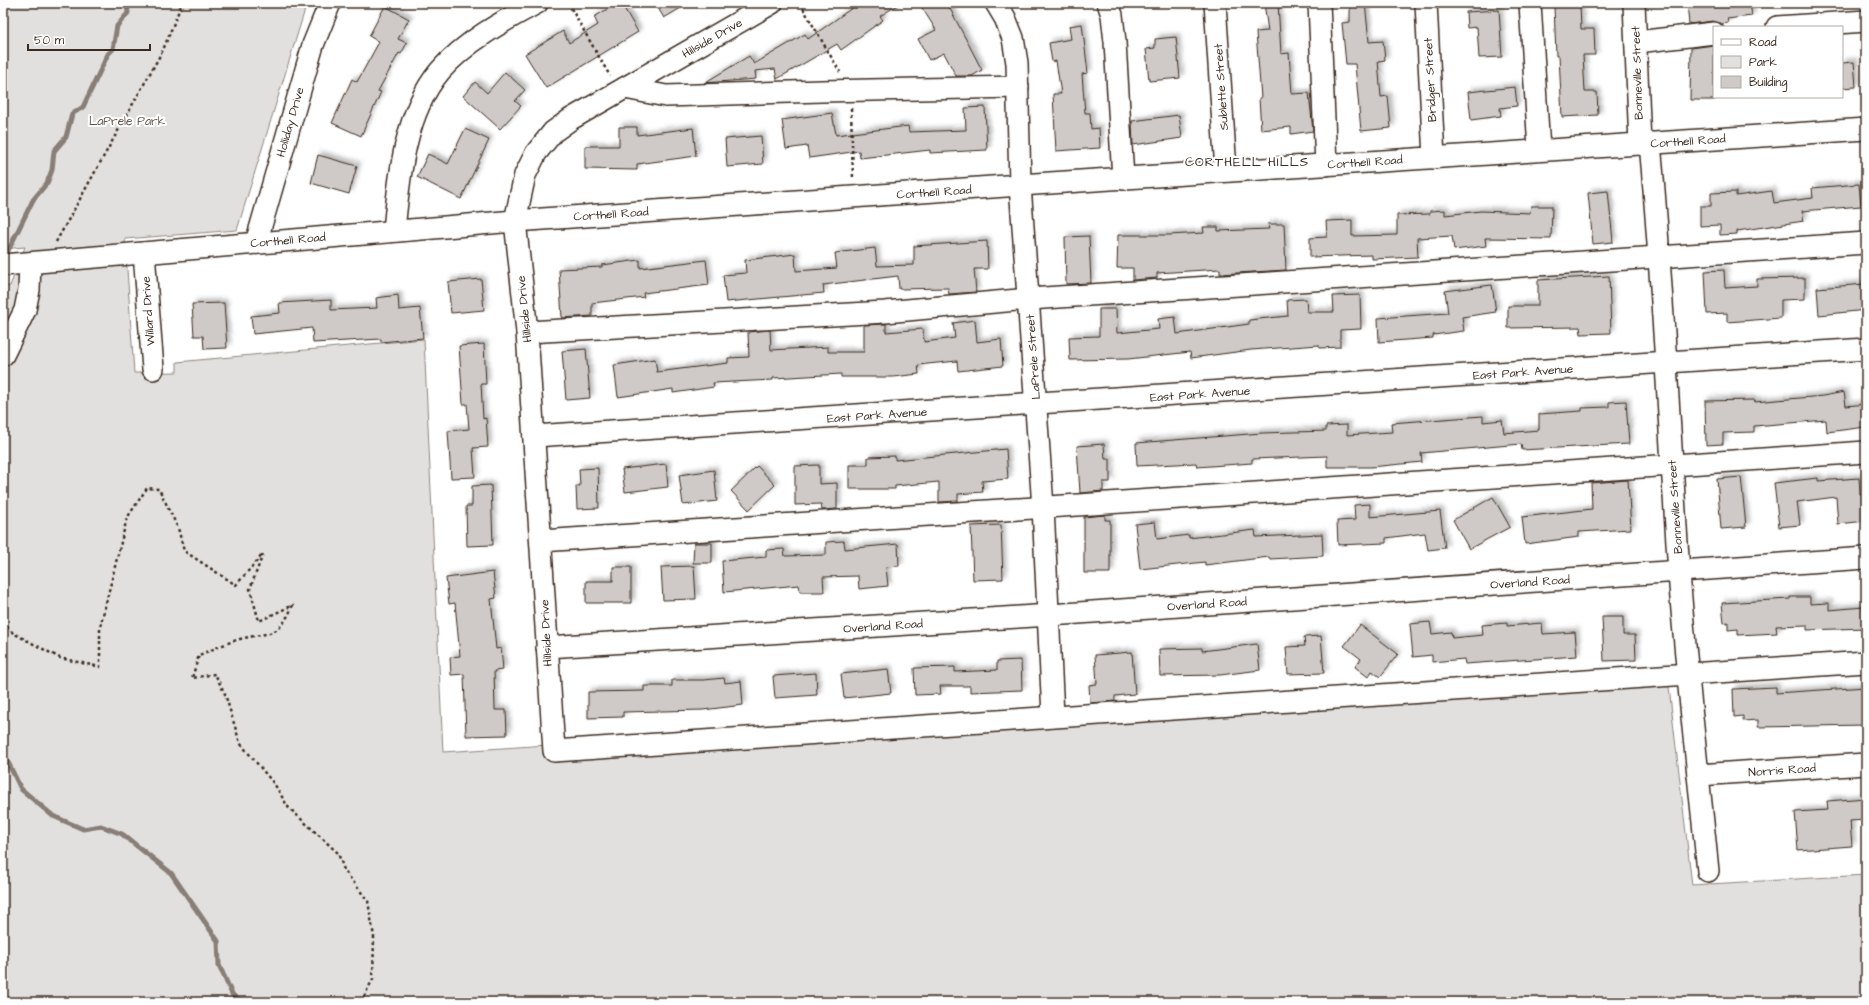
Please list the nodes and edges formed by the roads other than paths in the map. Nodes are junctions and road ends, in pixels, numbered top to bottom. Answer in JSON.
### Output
{"nodes":[{"id":1,"x":330,"y":3,"type":"edge"},
{"id":2,"x":537,"y":3,"type":"edge"},
{"id":3,"x":772,"y":3,"type":"edge"},
{"id":4,"x":996,"y":3,"type":"edge"},
{"id":5,"x":1108,"y":3,"type":"edge"},
{"id":6,"x":1215,"y":3,"type":"edge"},
{"id":7,"x":1320,"y":3,"type":"edge"},
{"id":8,"x":1426,"y":3,"type":"edge"},
{"id":9,"x":1530,"y":3,"type":"edge"},
{"id":10,"x":1634,"y":3,"type":"edge"},
{"id":11,"x":1866,"y":21,"type":"edge"},
{"id":12,"x":1792,"y":26,"type":"edge"},
{"id":13,"x":1713,"y":33,"type":"edge"},
{"id":14,"x":1637,"y":42,"type":"junction"},
{"id":15,"x":1018,"y":87,"type":"junction"},
{"id":16,"x":622,"y":90,"type":"junction"},
{"id":17,"x":1866,"y":129,"type":"edge"},
{"id":18,"x":1645,"y":143,"type":"junction"},
{"id":19,"x":1539,"y":150,"type":"junction"},
{"id":20,"x":1434,"y":158,"type":"junction"},
{"id":21,"x":1326,"y":165,"type":"junction"},
{"id":22,"x":1226,"y":172,"type":"junction"},
{"id":23,"x":1123,"y":178,"type":"junction"},
{"id":24,"x":1020,"y":185,"type":"junction"},
{"id":25,"x":515,"y":221,"type":"junction"},
{"id":26,"x":394,"y":231,"type":"junction"},
{"id":27,"x":256,"y":243,"type":"junction"},
{"id":28,"x":1866,"y":243,"type":"edge"},
{"id":29,"x":144,"y":253,"type":"junction"},
{"id":30,"x":1660,"y":258,"type":"junction"},
{"id":31,"x":37,"y":263,"type":"junction"},
{"id":32,"x":5,"y":265,"type":"edge"},
{"id":33,"x":1029,"y":299,"type":"junction"},
{"id":34,"x":527,"y":332,"type":"junction"},
{"id":35,"x":1866,"y":349,"type":"edge"},
{"id":36,"x":3,"y":355,"type":"edge"},
{"id":37,"x":1665,"y":362,"type":"junction"},
{"id":38,"x":153,"y":369,"type":"dead end"},
{"id":39,"x":1036,"y":405,"type":"junction"},
{"id":40,"x":534,"y":436,"type":"junction"},
{"id":41,"x":1866,"y":452,"type":"edge"},
{"id":42,"x":1672,"y":464,"type":"junction"},
{"id":43,"x":1043,"y":508,"type":"junction"},
{"id":44,"x":541,"y":541,"type":"junction"},
{"id":45,"x":1866,"y":558,"type":"edge"},
{"id":46,"x":1679,"y":572,"type":"junction"},
{"id":47,"x":1050,"y":615,"type":"junction"},
{"id":48,"x":547,"y":647,"type":"junction"},
{"id":49,"x":1866,"y":662,"type":"edge"},
{"id":50,"x":1687,"y":675,"type":"junction"},
{"id":51,"x":1053,"y":716,"type":"junction"},
{"id":52,"x":1866,"y":764,"type":"edge"},
{"id":53,"x":1698,"y":776,"type":"junction"},
{"id":54,"x":1708,"y":871,"type":"dead end"}],
"edges":[{"from":1,"to":27,"type":"street","name":"Holliday Drive"},
{"from":2,"to":26,"type":"street"},
{"from":3,"to":16,"type":"street","name":"Hillside Drive"},
{"from":4,"to":15,"type":"street","name":"LaPrele Street"},
{"from":5,"to":23,"type":"street"},
{"from":6,"to":22,"type":"street","name":"Sublette Street"},
{"from":7,"to":21,"type":"street"},
{"from":8,"to":20,"type":"street","name":"Bridger Street"},
{"from":9,"to":19,"type":"street"},
{"from":10,"to":14,"type":"street","name":"Bonneville Street"},
{"from":11,"to":12,"type":"street"},
{"from":13,"to":14,"type":"street"},
{"from":14,"to":18,"type":"street","name":"Bonneville Street"},
{"from":15,"to":16,"type":"street"},
{"from":15,"to":24,"type":"street","name":"LaPrele Street"},
{"from":16,"to":25,"type":"street","name":"Hillside Drive"},
{"from":17,"to":18,"type":"street","name":"Corthell Road"},
{"from":18,"to":19,"type":"street","name":"Corthell Road"},
{"from":18,"to":30,"type":"street","name":"Bonneville Street"},
{"from":19,"to":20,"type":"street","name":"Corthell Road"},
{"from":20,"to":21,"type":"street","name":"Corthell Road"},
{"from":21,"to":22,"type":"street","name":"Corthell Road"},
{"from":22,"to":23,"type":"street","name":"Corthell Road"},
{"from":23,"to":24,"type":"street","name":"Corthell Road"},
{"from":24,"to":25,"type":"street","name":"Corthell Road"},
{"from":24,"to":33,"type":"street","name":"LaPrele Street"},
{"from":25,"to":26,"type":"street","name":"Corthell Road"},
{"from":25,"to":34,"type":"street","name":"Hillside Drive"},
{"from":26,"to":27,"type":"street","name":"Corthell Road"},
{"from":27,"to":29,"type":"street","name":"Corthell Road"},
{"from":28,"to":30,"type":"street"},
{"from":29,"to":31,"type":"street","name":"Corthell Road"},
{"from":29,"to":38,"type":"street","name":"Willard Drive"},
{"from":30,"to":33,"type":"street"},
{"from":30,"to":37,"type":"street","name":"Bonneville Street"},
{"from":31,"to":32,"type":"street","name":"Corthell Road"},
{"from":31,"to":36,"type":"street"},
{"from":33,"to":34,"type":"street"},
{"from":33,"to":39,"type":"street","name":"LaPrele Street"},
{"from":34,"to":40,"type":"street","name":"Hillside Drive"},
{"from":35,"to":37,"type":"street","name":"East Park Avenue"},
{"from":37,"to":39,"type":"street","name":"East Park Avenue"},
{"from":37,"to":42,"type":"street","name":"Bonneville Street"},
{"from":39,"to":40,"type":"street","name":"East Park Avenue"},
{"from":39,"to":43,"type":"street","name":"LaPrele Street"},
{"from":40,"to":44,"type":"street","name":"Hillside Drive"},
{"from":41,"to":42,"type":"street"},
{"from":42,"to":43,"type":"street"},
{"from":42,"to":46,"type":"street","name":"Bonneville Street"},
{"from":43,"to":44,"type":"street"},
{"from":43,"to":47,"type":"street","name":"LaPrele Street"},
{"from":44,"to":48,"type":"street","name":"Hillside Drive"},
{"from":45,"to":46,"type":"street","name":"Overland Road"},
{"from":46,"to":47,"type":"street","name":"Overland Road"},
{"from":46,"to":50,"type":"street","name":"Bonneville Street"},
{"from":47,"to":48,"type":"street","name":"Overland Road"},
{"from":47,"to":51,"type":"street","name":"LaPrele Street"},
{"from":48,"to":51,"type":"street","name":"Hillside Drive"},
{"from":49,"to":50,"type":"street"},
{"from":50,"to":51,"type":"street"},
{"from":50,"to":53,"type":"street","name":"Bonneville Street"},
{"from":52,"to":53,"type":"street","name":"Norris Road"},
{"from":53,"to":54,"type":"street","name":"Bonneville Street"}]}
